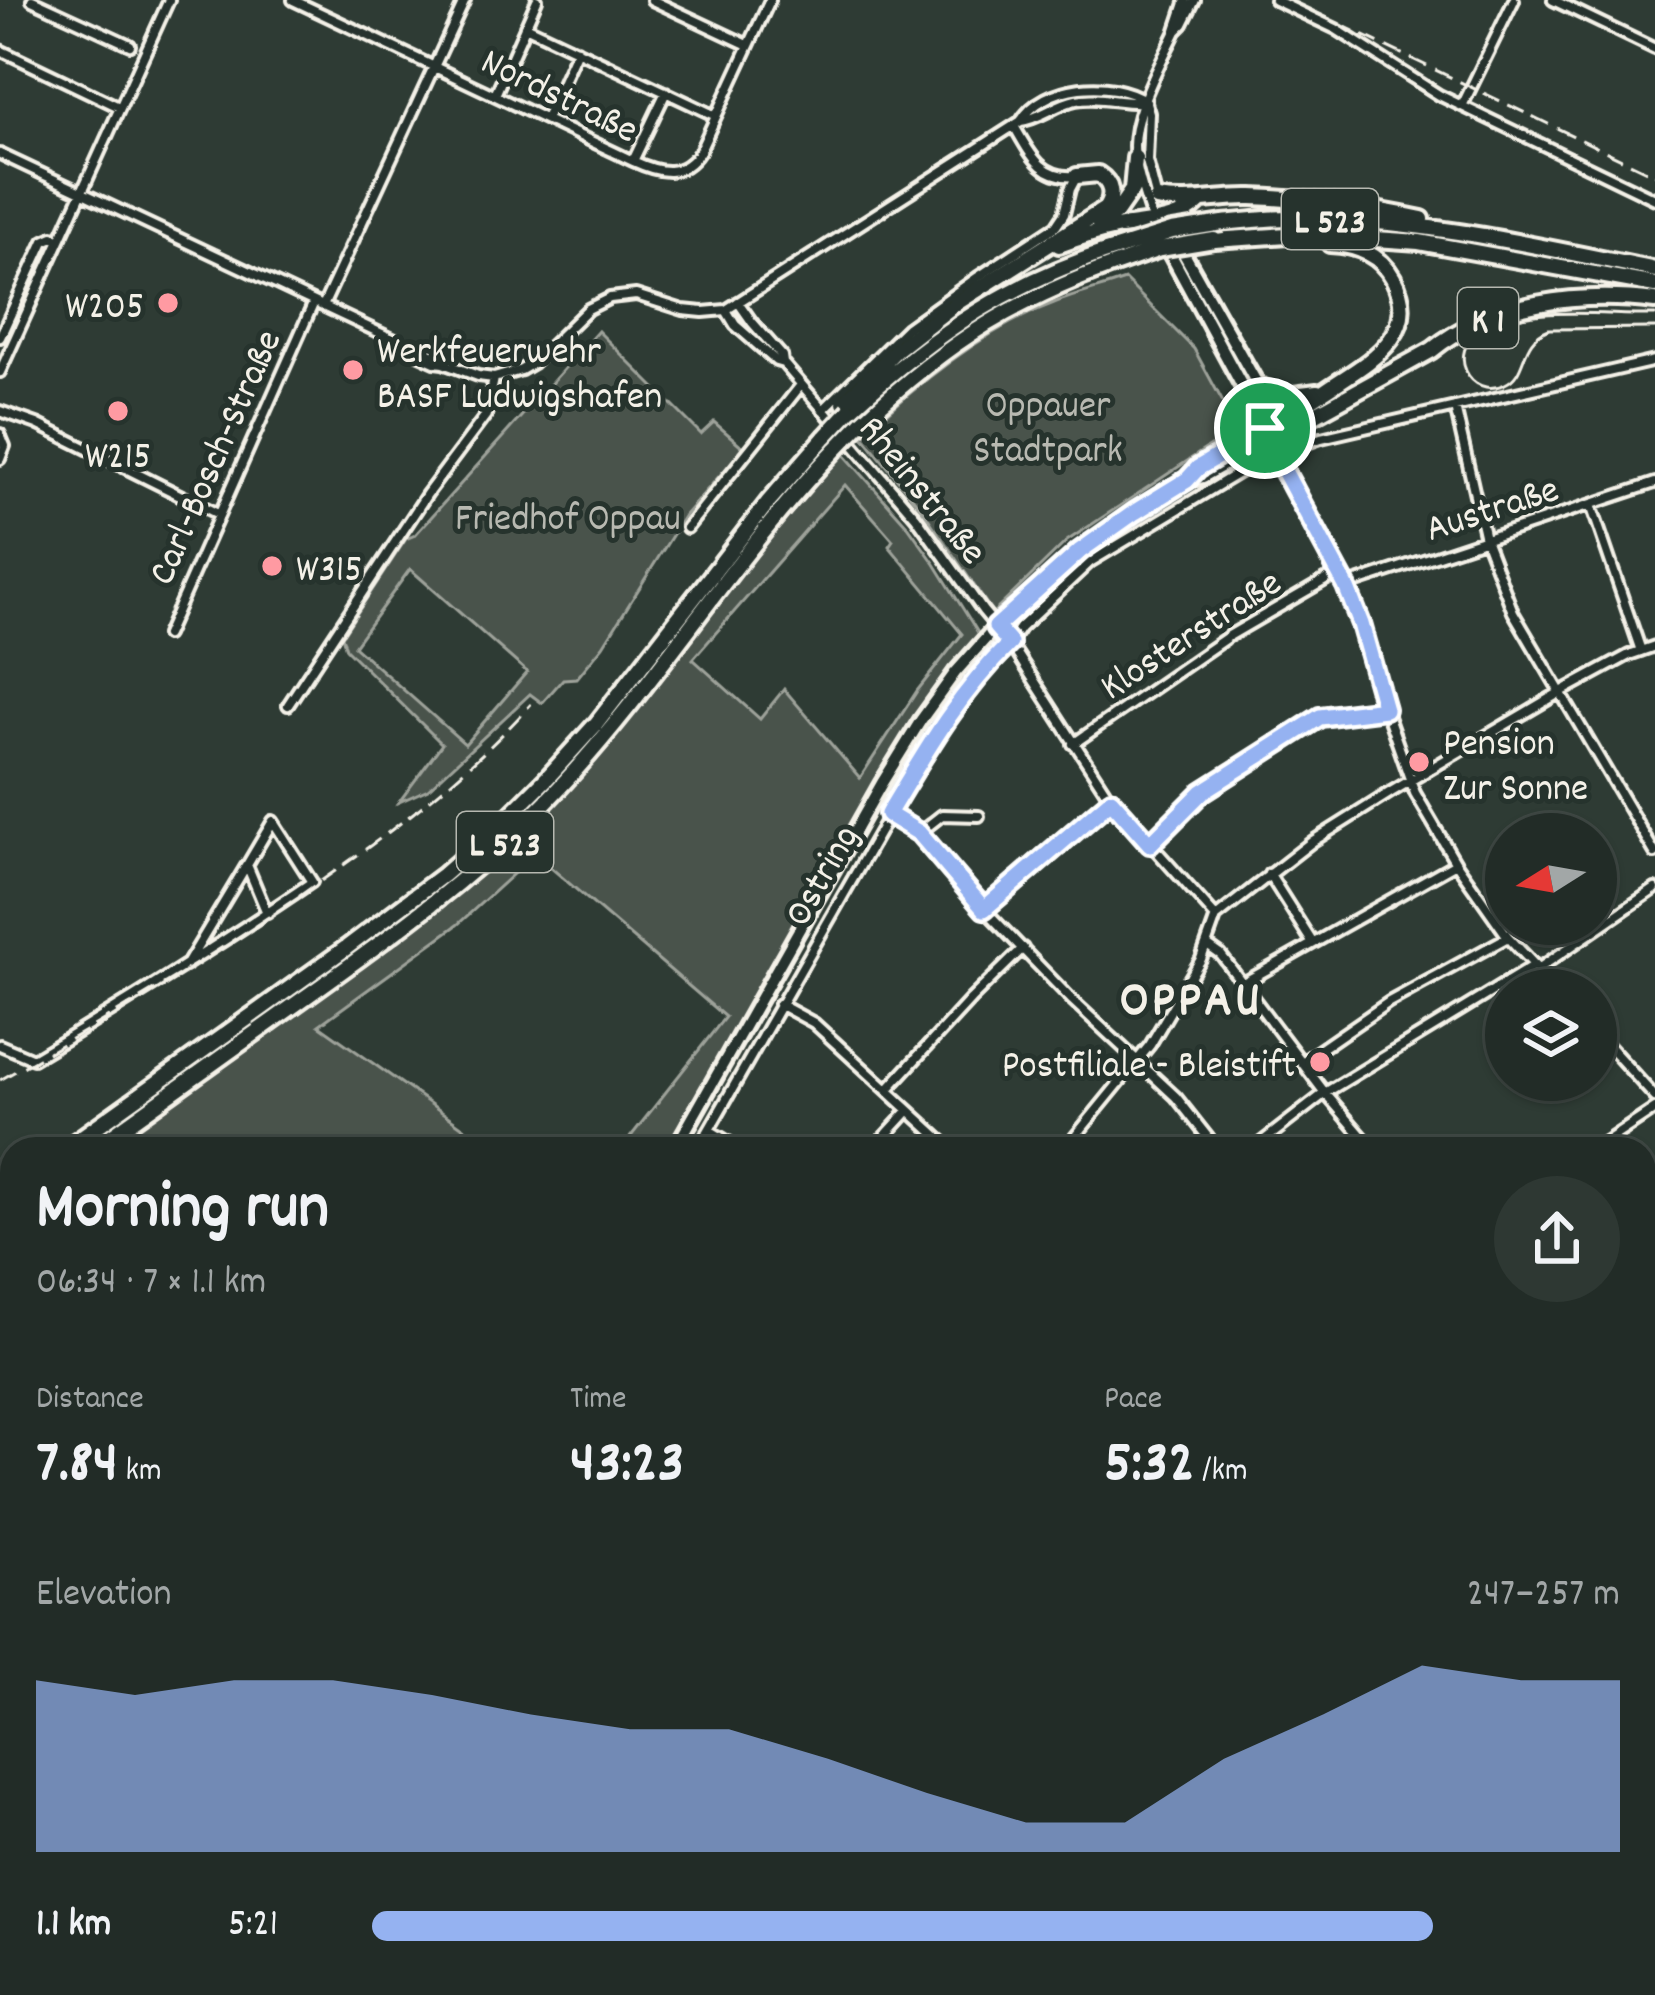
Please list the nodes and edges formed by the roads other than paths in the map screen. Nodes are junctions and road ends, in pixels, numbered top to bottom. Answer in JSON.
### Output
{"nodes":[{"id":1,"x":32,"y":0,"type":"edge"},
{"id":2,"x":169,"y":0,"type":"edge"},
{"id":3,"x":293,"y":0,"type":"edge"},
{"id":4,"x":465,"y":0,"type":"edge"},
{"id":5,"x":537,"y":0,"type":"edge"},
{"id":6,"x":652,"y":0,"type":"edge"},
{"id":7,"x":770,"y":0,"type":"edge"},
{"id":8,"x":1275,"y":0,"type":"edge"},
{"id":9,"x":1514,"y":0,"type":"edge"},
{"id":10,"x":1553,"y":0,"type":"edge"},
{"id":11,"x":1190,"y":4,"type":"edge"},
{"id":12,"x":526,"y":26,"type":"junction"},
{"id":13,"x":130,"y":45,"type":"dead end"},
{"id":14,"x":749,"y":45,"type":"junction"},
{"id":15,"x":1655,"y":49,"type":"edge"},
{"id":16,"x":0,"y":50,"type":"edge"},
{"id":17,"x":577,"y":50,"type":"junction"},
{"id":18,"x":434,"y":66,"type":"junction"},
{"id":19,"x":666,"y":92,"type":"junction"},
{"id":20,"x":495,"y":95,"type":"junction"},
{"id":21,"x":1146,"y":101,"type":"junction"},
{"id":22,"x":1462,"y":106,"type":"junction"},
{"id":23,"x":119,"y":107,"type":"junction"},
{"id":24,"x":716,"y":116,"type":"junction"},
{"id":25,"x":546,"y":119,"type":"junction"},
{"id":26,"x":1017,"y":124,"type":"junction"},
{"id":27,"x":0,"y":154,"type":"edge"},
{"id":28,"x":1135,"y":158,"type":"junction"},
{"id":29,"x":633,"y":161,"type":"junction"},
{"id":30,"x":1077,"y":176,"type":"junction"},
{"id":31,"x":80,"y":191,"type":"junction"},
{"id":32,"x":1157,"y":199,"type":"junction"},
{"id":33,"x":1655,"y":199,"type":"edge"},
{"id":34,"x":1198,"y":202,"type":"junction"},
{"id":35,"x":1160,"y":222,"type":"junction"},
{"id":36,"x":1436,"y":228,"type":"junction"},
{"id":37,"x":1085,"y":235,"type":"junction"},
{"id":38,"x":1290,"y":235,"type":"junction"},
{"id":39,"x":59,"y":239,"type":"junction"},
{"id":40,"x":1128,"y":252,"type":"junction"},
{"id":41,"x":1031,"y":255,"type":"junction"},
{"id":42,"x":1655,"y":270,"type":"edge"},
{"id":43,"x":1655,"y":286,"type":"edge"},
{"id":44,"x":1655,"y":301,"type":"edge"},
{"id":45,"x":738,"y":302,"type":"junction"},
{"id":46,"x":319,"y":304,"type":"junction"},
{"id":47,"x":726,"y":310,"type":"junction"},
{"id":48,"x":0,"y":337,"type":"edge"},
{"id":49,"x":1655,"y":361,"type":"edge"},
{"id":50,"x":783,"y":363,"type":"junction"},
{"id":51,"x":0,"y":372,"type":"edge"},
{"id":52,"x":494,"y":378,"type":"junction"},
{"id":53,"x":801,"y":385,"type":"junction"},
{"id":54,"x":1259,"y":386,"type":"junction"},
{"id":55,"x":1322,"y":393,"type":"junction"},
{"id":56,"x":847,"y":407,"type":"junction"},
{"id":57,"x":1455,"y":407,"type":"junction"},
{"id":58,"x":823,"y":410,"type":"junction"},
{"id":59,"x":0,"y":411,"type":"edge"},
{"id":60,"x":1273,"y":430,"type":"junction"},
{"id":61,"x":0,"y":434,"type":"edge"},
{"id":62,"x":827,"y":438,"type":"junction"},
{"id":63,"x":1278,"y":453,"type":"junction"},
{"id":64,"x":0,"y":460,"type":"edge"},
{"id":65,"x":1655,"y":483,"type":"edge"},
{"id":66,"x":1590,"y":504,"type":"junction"},
{"id":67,"x":218,"y":514,"type":"junction"},
{"id":68,"x":686,"y":528,"type":"dead end"},
{"id":69,"x":1485,"y":539,"type":"junction"},
{"id":70,"x":1339,"y":572,"type":"junction"},
{"id":71,"x":1346,"y":586,"type":"junction"},
{"id":72,"x":996,"y":627,"type":"junction"},
{"id":73,"x":166,"y":635,"type":"dead end"},
{"id":74,"x":1010,"y":643,"type":"junction"},
{"id":75,"x":1655,"y":646,"type":"edge"},
{"id":76,"x":1641,"y":651,"type":"junction"},
{"id":77,"x":1559,"y":693,"type":"junction"},
{"id":78,"x":289,"y":706,"type":"dead end"},
{"id":79,"x":1385,"y":709,"type":"junction"},
{"id":80,"x":1073,"y":744,"type":"junction"},
{"id":81,"x":1410,"y":781,"type":"junction"},
{"id":82,"x":1111,"y":800,"type":"junction"},
{"id":83,"x":888,"y":814,"type":"junction"},
{"id":84,"x":980,"y":816,"type":"dead end"},
{"id":85,"x":919,"y":833,"type":"junction"},
{"id":86,"x":1150,"y":844,"type":"junction"},
{"id":87,"x":1655,"y":853,"type":"edge"},
{"id":88,"x":1456,"y":863,"type":"junction"},
{"id":89,"x":247,"y":865,"type":"junction"},
{"id":90,"x":1269,"y":874,"type":"junction"},
{"id":91,"x":1655,"y":889,"type":"edge"},
{"id":92,"x":1485,"y":904,"type":"edge"},
{"id":93,"x":984,"y":909,"type":"junction"},
{"id":94,"x":266,"y":913,"type":"junction"},
{"id":95,"x":1216,"y":916,"type":"junction"},
{"id":96,"x":1312,"y":942,"type":"junction"},
{"id":97,"x":1207,"y":945,"type":"junction"},
{"id":98,"x":1493,"y":945,"type":"edge"},
{"id":99,"x":1515,"y":945,"type":"edge"},
{"id":100,"x":1023,"y":948,"type":"junction"},
{"id":101,"x":1536,"y":967,"type":"junction"},
{"id":102,"x":185,"y":968,"type":"junction"},
{"id":103,"x":1243,"y":983,"type":"junction"},
{"id":104,"x":779,"y":1004,"type":"junction"},
{"id":105,"x":0,"y":1046,"type":"edge"},
{"id":106,"x":1617,"y":1055,"type":"edge"},
{"id":107,"x":1138,"y":1061,"type":"junction"},
{"id":108,"x":1302,"y":1062,"type":"junction"},
{"id":109,"x":887,"y":1090,"type":"junction"},
{"id":110,"x":1325,"y":1093,"type":"junction"},
{"id":111,"x":1655,"y":1097,"type":"edge"},
{"id":112,"x":1655,"y":1109,"type":"edge"},
{"id":113,"x":908,"y":1111,"type":"junction"},
{"id":114,"x":709,"y":1130,"type":"junction"},
{"id":115,"x":1076,"y":1136,"type":"edge"},
{"id":116,"x":81,"y":1137,"type":"edge"},
{"id":117,"x":109,"y":1137,"type":"edge"},
{"id":118,"x":682,"y":1137,"type":"edge"},
{"id":119,"x":705,"y":1137,"type":"edge"},
{"id":120,"x":720,"y":1137,"type":"edge"},
{"id":121,"x":884,"y":1137,"type":"edge"},
{"id":122,"x":937,"y":1137,"type":"edge"},
{"id":123,"x":1208,"y":1137,"type":"edge"},
{"id":124,"x":1268,"y":1137,"type":"edge"},
{"id":125,"x":1363,"y":1137,"type":"edge"},
{"id":126,"x":1613,"y":1137,"type":"edge"}],
"edges":[{"from":1,"to":13,"type":"street"},
{"from":2,"to":23,"type":"street"},
{"from":3,"to":18,"type":"street","name":"Nordstraße"},
{"from":4,"to":18,"type":"street","name":"Carl-Bosch-Straße"},
{"from":5,"to":12,"type":"street"},
{"from":6,"to":14,"type":"street"},
{"from":7,"to":14,"type":"street"},
{"from":8,"to":22,"type":"street"},
{"from":9,"to":22,"type":"street"},
{"from":10,"to":15,"type":"street"},
{"from":11,"to":21,"type":"street"},
{"from":12,"to":17,"type":"street"},
{"from":12,"to":20,"type":"street"},
{"from":14,"to":24,"type":"street"},
{"from":16,"to":23,"type":"street"},
{"from":17,"to":19,"type":"street"},
{"from":17,"to":25,"type":"street"},
{"from":18,"to":20,"type":"street","name":"Nordstraße"},
{"from":18,"to":46,"type":"street","name":"Carl-Bosch-Straße"},
{"from":19,"to":24,"type":"street"},
{"from":19,"to":29,"type":"street"},
{"from":20,"to":25,"type":"street","name":"Nordstraße"},
{"from":21,"to":26,"type":"street"},
{"from":21,"to":28,"type":"street"},
{"from":21,"to":32,"type":"street"},
{"from":22,"to":33,"type":"street"},
{"from":23,"to":31,"type":"street"},
{"from":24,"to":29,"type":"street","name":"Nordstraße"},
{"from":25,"to":29,"type":"street","name":"Nordstraße"},
{"from":26,"to":30,"type":"street"},
{"from":26,"to":45,"type":"street"},
{"from":27,"to":31,"type":"street"},
{"from":28,"to":35,"type":"street"},
{"from":28,"to":37,"type":"highway"},
{"from":30,"to":41,"type":"highway"},
{"from":30,"to":58,"type":"street"},
{"from":31,"to":39,"type":"street"},
{"from":31,"to":46,"type":"street"},
{"from":32,"to":34,"type":"highway"},
{"from":32,"to":35,"type":"street"},
{"from":34,"to":35,"type":"highway"},
{"from":34,"to":36,"type":"highway"},
{"from":35,"to":37,"type":"highway"},
{"from":35,"to":54,"type":"street"},
{"from":35,"to":60,"type":"street"},
{"from":36,"to":40,"type":"highway","number":"L 523","bridge":true},
{"from":36,"to":42,"type":"highway","number":"L 523"},
{"from":37,"to":41,"type":"highway"},
{"from":38,"to":40,"type":"highway","number":"L 523","bridge":true},
{"from":38,"to":43,"type":"highway","number":"L 523"},
{"from":38,"to":55,"type":"highway"},
{"from":39,"to":48,"type":"street"},
{"from":39,"to":51,"type":"street"},
{"from":40,"to":56,"type":"highway","number":"L 523"},
{"from":40,"to":62,"type":"highway","number":"L 523","bridge":true},
{"from":41,"to":56,"type":"highway"},
{"from":44,"to":60,"type":"highway","number":"K 1"},
{"from":45,"to":47,"type":"street"},
{"from":45,"to":50,"type":"street","name":"Rheinstraße"},
{"from":46,"to":52,"type":"street"},
{"from":46,"to":67,"type":"street","name":"Carl-Bosch-Straße"},
{"from":47,"to":50,"type":"street","name":"Rheinstraße"},
{"from":47,"to":52,"type":"street"},
{"from":49,"to":57,"type":"street","name":"Ostring"},
{"from":50,"to":53,"type":"street","name":"Rheinstraße"},
{"from":52,"to":78,"type":"street"},
{"from":53,"to":58,"type":"street","name":"Rheinstraße"},
{"from":53,"to":68,"type":"street"},
{"from":54,"to":55,"type":"highway"},
{"from":54,"to":60,"type":"street"},
{"from":55,"to":60,"type":"highway"},
{"from":56,"to":62,"type":"highway","number":"L 523","bridge":true},
{"from":57,"to":63,"type":"street","name":"Ostring"},
{"from":57,"to":69,"type":"street"},
{"from":58,"to":72,"type":"street","name":"Rheinstraße"},
{"from":59,"to":67,"type":"street"},
{"from":60,"to":63,"type":"street"},
{"from":60,"to":72,"type":"street","number":"K 1"},
{"from":61,"to":64,"type":"street"},
{"from":62,"to":116,"type":"highway","number":"L 523"},
{"from":62,"to":117,"type":"highway","number":"L 523"},
{"from":63,"to":70,"type":"street"},
{"from":63,"to":74,"type":"street","name":"Ostring"},
{"from":65,"to":66,"type":"street","name":"Austraße"},
{"from":66,"to":69,"type":"street","name":"Austraße"},
{"from":66,"to":76,"type":"street"},
{"from":67,"to":73,"type":"street","name":"Carl-Bosch-Straße"},
{"from":69,"to":71,"type":"street","name":"Austraße"},
{"from":69,"to":77,"type":"street"},
{"from":70,"to":71,"type":"street"},
{"from":70,"to":80,"type":"street","name":"Klosterstraße"},
{"from":71,"to":79,"type":"street"},
{"from":72,"to":74,"type":"street","name":"Rheinstraße"},
{"from":72,"to":118,"type":"street","number":"K 1"},
{"from":74,"to":80,"type":"street","name":"Rheinstraße"},
{"from":74,"to":83,"type":"street","name":"Ostring"},
{"from":75,"to":76,"type":"street"},
{"from":76,"to":77,"type":"street"},
{"from":77,"to":81,"type":"street"},
{"from":77,"to":87,"type":"street"},
{"from":79,"to":81,"type":"street"},
{"from":79,"to":86,"type":"street"},
{"from":80,"to":82,"type":"street","name":"Rheinstraße"},
{"from":81,"to":88,"type":"street"},
{"from":81,"to":90,"type":"street"},
{"from":82,"to":86,"type":"street","name":"Rheinstraße"},
{"from":82,"to":93,"type":"street"},
{"from":83,"to":85,"type":"street"},
{"from":83,"to":104,"type":"street","name":"Ostring"},
{"from":84,"to":85,"type":"street"},
{"from":85,"to":93,"type":"street"},
{"from":86,"to":95,"type":"street","name":"Rheinstraße"},
{"from":88,"to":92,"type":"street"},
{"from":88,"to":96,"type":"street"},
{"from":89,"to":94,"type":"street"},
{"from":89,"to":94,"type":"street"},
{"from":89,"to":102,"type":"street"},
{"from":90,"to":95,"type":"street"},
{"from":90,"to":96,"type":"street"},
{"from":91,"to":101,"type":"street"},
{"from":93,"to":100,"type":"street"},
{"from":94,"to":102,"type":"street"},
{"from":95,"to":97,"type":"street"},
{"from":96,"to":103,"type":"street"},
{"from":97,"to":103,"type":"street"},
{"from":97,"to":107,"type":"street"},
{"from":98,"to":108,"type":"street"},
{"from":99,"to":101,"type":"street"},
{"from":100,"to":107,"type":"street"},
{"from":100,"to":109,"type":"street"},
{"from":101,"to":110,"type":"street"},
{"from":102,"to":105,"type":"street"},
{"from":103,"to":108,"type":"street"},
{"from":104,"to":109,"type":"street"},
{"from":104,"to":114,"type":"street","name":"Ostring"},
{"from":106,"to":111,"type":"street"},
{"from":107,"to":115,"type":"street"},
{"from":107,"to":123,"type":"street"},
{"from":108,"to":110,"type":"street"},
{"from":109,"to":113,"type":"street"},
{"from":110,"to":124,"type":"street"},
{"from":110,"to":125,"type":"street"},
{"from":112,"to":126,"type":"street"},
{"from":113,"to":121,"type":"street"},
{"from":113,"to":122,"type":"street"},
{"from":114,"to":119,"type":"street","name":"Ostring"},
{"from":114,"to":120,"type":"street"}]}
